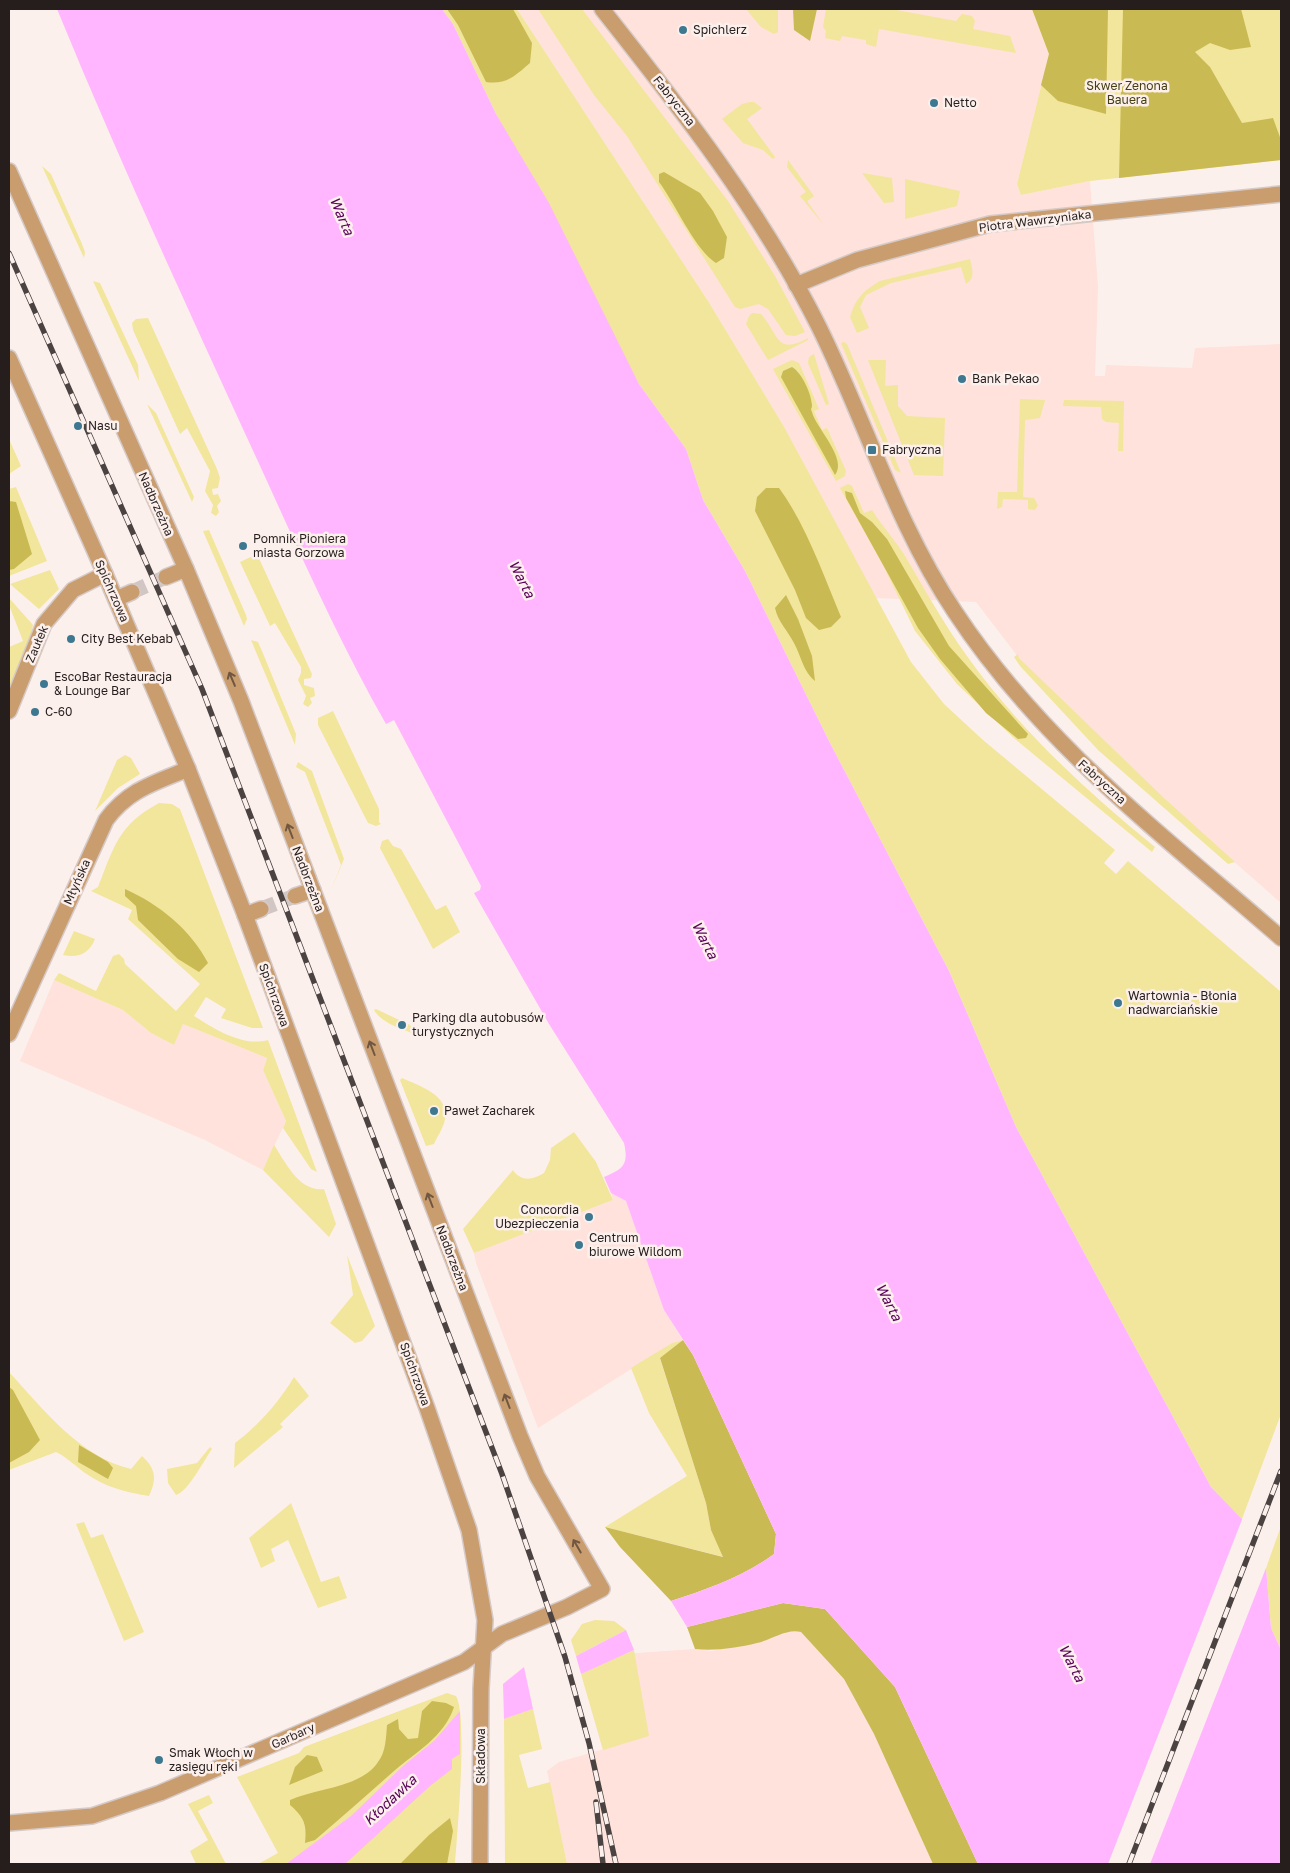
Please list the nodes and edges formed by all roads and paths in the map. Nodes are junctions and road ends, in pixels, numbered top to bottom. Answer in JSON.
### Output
{"nodes":[{"id":1,"x":602,"y":9,"type":"edge"},
{"id":2,"x":9,"y":171,"type":"edge"},
{"id":3,"x":1281,"y":194,"type":"edge"},
{"id":4,"x":796,"y":285,"type":"junction"},
{"id":5,"x":9,"y":358,"type":"edge"},
{"id":6,"x":14,"y":386,"type":"edge"},
{"id":7,"x":186,"y":569,"type":"junction"},
{"id":8,"x":105,"y":574,"type":"junction"},
{"id":9,"x":166,"y":577,"type":"tunnel mouth"},
{"id":10,"x":132,"y":592,"type":"tunnel mouth"},
{"id":11,"x":116,"y":599,"type":"junction"},
{"id":12,"x":9,"y":710,"type":"edge"},
{"id":13,"x":188,"y":769,"type":"junction"},
{"id":14,"x":312,"y":890,"type":"junction"},
{"id":15,"x":295,"y":896,"type":"tunnel mouth"},
{"id":16,"x":261,"y":909,"type":"tunnel mouth"},
{"id":17,"x":245,"y":915,"type":"junction"},
{"id":18,"x":1281,"y":938,"type":"edge"},
{"id":19,"x":9,"y":1034,"type":"edge"},
{"id":20,"x":602,"y":1589,"type":"joint"},
{"id":21,"x":483,"y":1648,"type":"junction"},
{"id":22,"x":9,"y":1823,"type":"edge"},
{"id":23,"x":480,"y":1864,"type":"edge"}],
"edges":[{"from":1,"to":4,"type":"street","name":"Fabryczna"},
{"from":2,"to":7,"type":"street","name":"Nadbrzeżna"},
{"from":3,"to":4,"type":"street","name":"Piotra Wawrzyniaka"},
{"from":4,"to":18,"type":"street","name":"Fabryczna"},
{"from":5,"to":6,"type":"street","name":"Spichrzowa"},
{"from":6,"to":8,"type":"street","name":"Spichrzowa"},
{"from":7,"to":9,"type":"street"},
{"from":14,"to":7,"type":"street","name":"Nadbrzeżna","one_way":true},
{"from":8,"to":11,"type":"street","name":"Spichrzowa"},
{"from":8,"to":12,"type":"street","name":"Zaułek"},
{"from":10,"to":11,"type":"street"},
{"from":11,"to":13,"type":"street","name":"Spichrzowa"},
{"from":13,"to":17,"type":"street","name":"Spichrzowa"},
{"from":13,"to":19,"type":"street","name":"Młyńska"},
{"from":14,"to":15,"type":"street"},
{"from":20,"to":14,"type":"street","name":"Nadbrzeżna","one_way":true},
{"from":16,"to":17,"type":"street"},
{"from":17,"to":21,"type":"street","name":"Spichrzowa"},
{"from":20,"to":21,"type":"street","name":"Garbary"},
{"from":21,"to":22,"type":"street","name":"Garbary"},
{"from":21,"to":23,"type":"street","name":"Składowa"}]}
